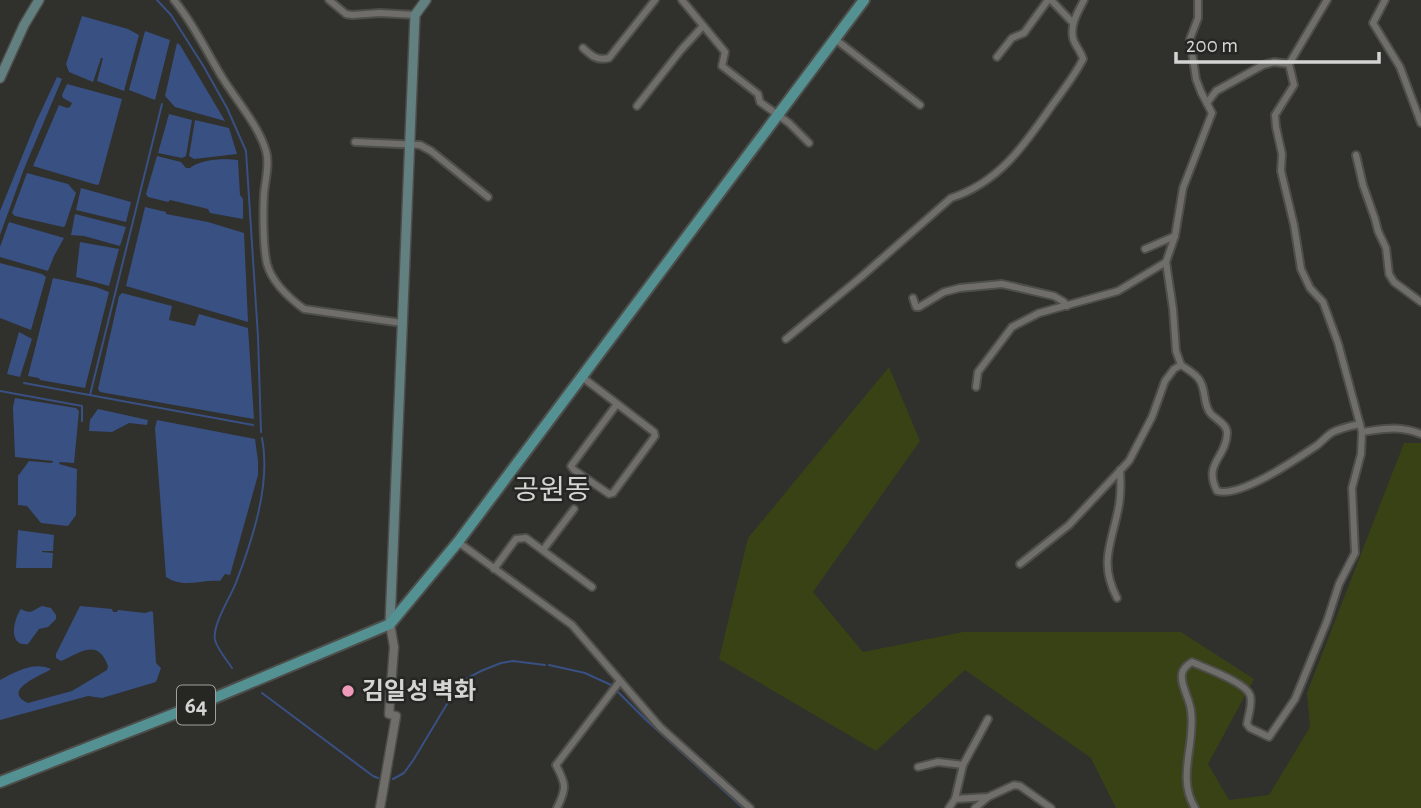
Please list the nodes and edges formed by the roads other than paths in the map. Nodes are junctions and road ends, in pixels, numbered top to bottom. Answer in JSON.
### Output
{"nodes":[{"id":1,"x":39,"y":0,"type":"edge"},
{"id":2,"x":174,"y":0,"type":"edge"},
{"id":3,"x":329,"y":0,"type":"edge"},
{"id":4,"x":426,"y":0,"type":"edge"},
{"id":5,"x":655,"y":0,"type":"edge"},
{"id":6,"x":682,"y":0,"type":"edge"},
{"id":7,"x":864,"y":0,"type":"edge"},
{"id":8,"x":1050,"y":0,"type":"edge"},
{"id":9,"x":1084,"y":0,"type":"edge"},
{"id":10,"x":1198,"y":0,"type":"edge"},
{"id":11,"x":1328,"y":0,"type":"edge"},
{"id":12,"x":1385,"y":0,"type":"edge"},
{"id":13,"x":415,"y":15,"type":"junction"},
{"id":14,"x":1073,"y":23,"type":"junction"},
{"id":15,"x":703,"y":26,"type":"junction"},
{"id":16,"x":835,"y":39,"type":"junction"},
{"id":17,"x":583,"y":48,"type":"dead end"},
{"id":18,"x":998,"y":57,"type":"dead end"},
{"id":19,"x":1289,"y":64,"type":"junction"},
{"id":20,"x":0,"y":78,"type":"edge"},
{"id":21,"x":1207,"y":103,"type":"junction"},
{"id":22,"x":920,"y":104,"type":"dead end"},
{"id":23,"x":638,"y":106,"type":"dead end"},
{"id":24,"x":778,"y":116,"type":"junction"},
{"id":25,"x":1421,"y":123,"type":"edge"},
{"id":26,"x":355,"y":142,"type":"dead end"},
{"id":27,"x":410,"y":143,"type":"junction"},
{"id":28,"x":809,"y":143,"type":"dead end"},
{"id":29,"x":1356,"y":155,"type":"dead end"},
{"id":30,"x":488,"y":197,"type":"dead end"},
{"id":31,"x":1175,"y":236,"type":"junction"},
{"id":32,"x":1145,"y":249,"type":"dead end"},
{"id":33,"x":1166,"y":262,"type":"junction"},
{"id":34,"x":913,"y":298,"type":"dead end"},
{"id":35,"x":1421,"y":302,"type":"edge"},
{"id":36,"x":1067,"y":306,"type":"junction"},
{"id":37,"x":402,"y":323,"type":"junction"},
{"id":38,"x":786,"y":339,"type":"dead end"},
{"id":39,"x":1181,"y":365,"type":"junction"},
{"id":40,"x":582,"y":377,"type":"junction"},
{"id":41,"x":976,"y":387,"type":"dead end"},
{"id":42,"x":617,"y":404,"type":"junction"},
{"id":43,"x":1361,"y":428,"type":"junction"},
{"id":44,"x":1421,"y":434,"type":"edge"},
{"id":45,"x":1120,"y":470,"type":"junction"},
{"id":46,"x":574,"y":509,"type":"dead end"},
{"id":47,"x":458,"y":542,"type":"junction"},
{"id":48,"x":543,"y":550,"type":"junction"},
{"id":49,"x":1020,"y":564,"type":"dead end"},
{"id":50,"x":494,"y":569,"type":"junction"},
{"id":51,"x":592,"y":587,"type":"dead end"},
{"id":52,"x":1117,"y":598,"type":"dead end"},
{"id":53,"x":390,"y":624,"type":"junction"},
{"id":54,"x":620,"y":681,"type":"junction"},
{"id":55,"x":988,"y":719,"type":"dead end"},
{"id":56,"x":963,"y":765,"type":"junction"},
{"id":57,"x":918,"y":766,"type":"dead end"},
{"id":58,"x":0,"y":782,"type":"edge"},
{"id":59,"x":988,"y":797,"type":"junction"},
{"id":60,"x":955,"y":799,"type":"junction"},
{"id":61,"x":380,"y":808,"type":"edge"},
{"id":62,"x":557,"y":808,"type":"edge"},
{"id":63,"x":750,"y":808,"type":"edge"},
{"id":64,"x":949,"y":808,"type":"edge"},
{"id":65,"x":975,"y":808,"type":"edge"},
{"id":66,"x":1051,"y":808,"type":"edge"},
{"id":67,"x":1195,"y":808,"type":"edge"}],
"edges":[{"from":1,"to":20,"type":"main road"},
{"from":2,"to":37,"type":"street"},
{"from":3,"to":13,"type":"street"},
{"from":4,"to":13,"type":"main road"},
{"from":5,"to":17,"type":"street"},
{"from":6,"to":15,"type":"street"},
{"from":7,"to":16,"type":"main road"},
{"from":8,"to":14,"type":"street"},
{"from":8,"to":18,"type":"street"},
{"from":9,"to":14,"type":"street"},
{"from":10,"to":21,"type":"street"},
{"from":11,"to":19,"type":"street"},
{"from":12,"to":25,"type":"street"},
{"from":13,"to":27,"type":"main road"},
{"from":14,"to":38,"type":"street"},
{"from":15,"to":23,"type":"street"},
{"from":15,"to":24,"type":"street"},
{"from":16,"to":22,"type":"street"},
{"from":16,"to":24,"type":"main road"},
{"from":19,"to":21,"type":"street"},
{"from":19,"to":43,"type":"street"},
{"from":21,"to":31,"type":"street"},
{"from":24,"to":28,"type":"street"},
{"from":24,"to":40,"type":"main road"},
{"from":26,"to":27,"type":"street"},
{"from":27,"to":30,"type":"street"},
{"from":27,"to":37,"type":"main road"},
{"from":29,"to":35,"type":"street"},
{"from":31,"to":32,"type":"street"},
{"from":31,"to":33,"type":"street"},
{"from":33,"to":36,"type":"street"},
{"from":33,"to":39,"type":"street"},
{"from":34,"to":36,"type":"street"},
{"from":36,"to":41,"type":"street"},
{"from":37,"to":53,"type":"main road"},
{"from":39,"to":43,"type":"street"},
{"from":39,"to":45,"type":"street"},
{"from":40,"to":42,"type":"street"},
{"from":40,"to":47,"type":"main road"},
{"from":42,"to":42,"type":"street"},
{"from":43,"to":44,"type":"street"},
{"from":43,"to":67,"type":"street"},
{"from":45,"to":49,"type":"street"},
{"from":45,"to":52,"type":"street"},
{"from":46,"to":48,"type":"street"},
{"from":47,"to":50,"type":"street"},
{"from":47,"to":53,"type":"main road"},
{"from":48,"to":50,"type":"street"},
{"from":48,"to":51,"type":"street"},
{"from":50,"to":54,"type":"street"},
{"from":53,"to":58,"type":"main road","number":"64"},
{"from":53,"to":61,"type":"street"},
{"from":54,"to":62,"type":"street"},
{"from":54,"to":63,"type":"street"},
{"from":55,"to":56,"type":"street"},
{"from":56,"to":57,"type":"street"},
{"from":56,"to":60,"type":"street"},
{"from":59,"to":60,"type":"street"},
{"from":59,"to":65,"type":"street"},
{"from":59,"to":66,"type":"street"},
{"from":60,"to":64,"type":"street"}]}
